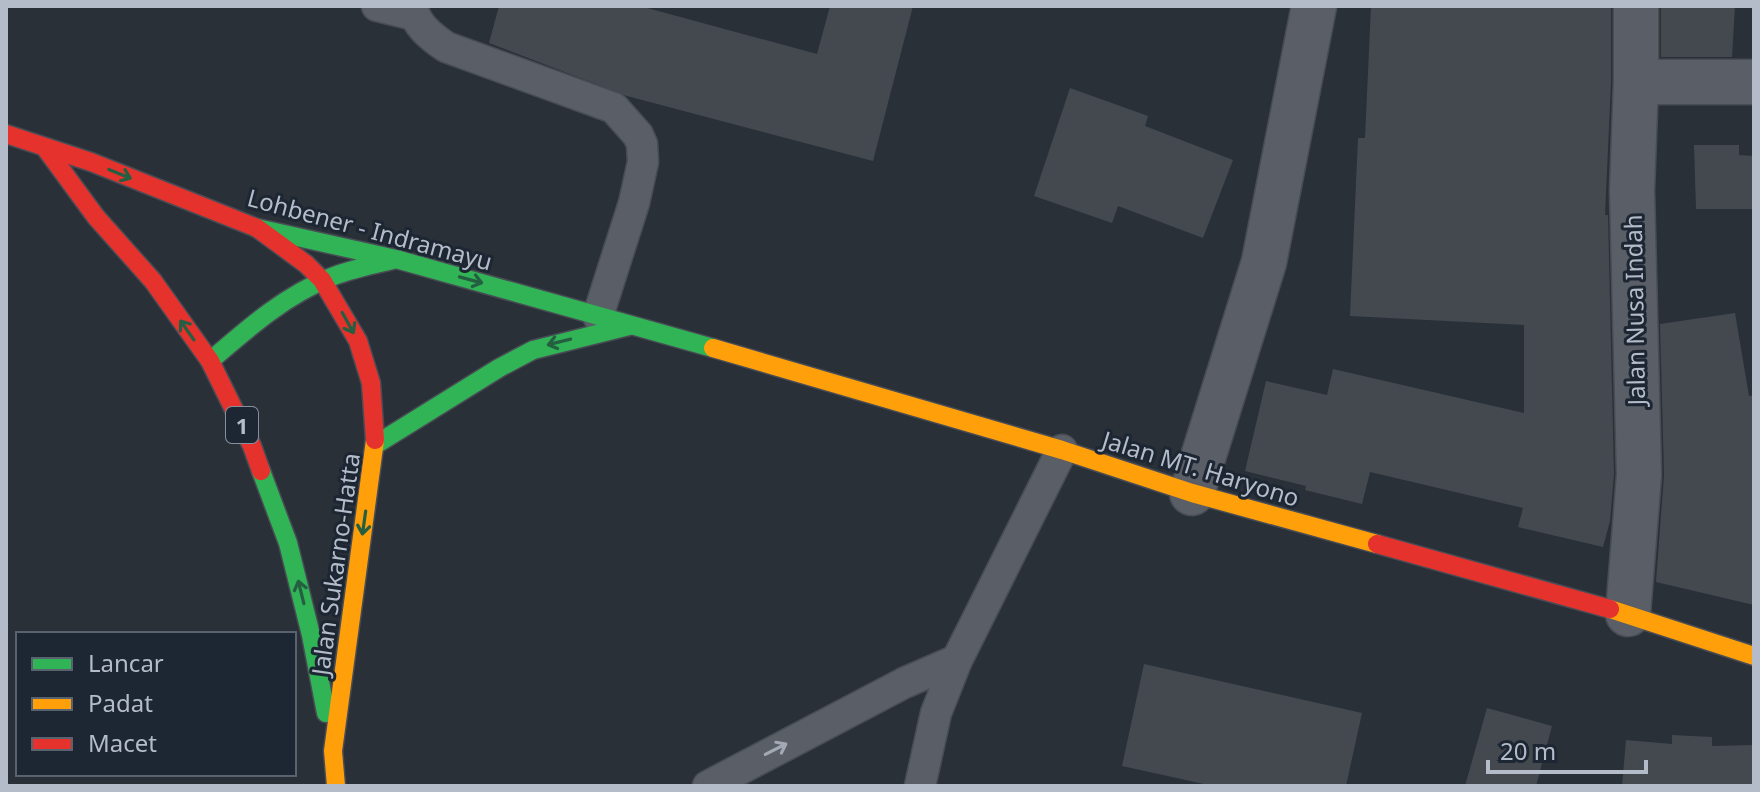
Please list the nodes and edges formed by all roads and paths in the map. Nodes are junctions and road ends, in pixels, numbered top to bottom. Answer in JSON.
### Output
{"nodes":[{"id":1,"x":377,"y":6,"type":"edge"},
{"id":2,"x":1314,"y":6,"type":"edge"},
{"id":3,"x":1636,"y":6,"type":"edge"},
{"id":4,"x":413,"y":10,"type":"edge"},
{"id":5,"x":1636,"y":82,"type":"junction"},
{"id":6,"x":1754,"y":82,"type":"edge"},
{"id":7,"x":6,"y":134,"type":"edge"},
{"id":8,"x":46,"y":149,"type":"junction"},
{"id":9,"x":257,"y":228,"type":"junction"},
{"id":10,"x":396,"y":259,"type":"junction"},
{"id":11,"x":322,"y":280,"type":"junction"},
{"id":12,"x":598,"y":316,"type":"junction"},
{"id":13,"x":635,"y":325,"type":"junction"},
{"id":14,"x":210,"y":361,"type":"junction"},
{"id":15,"x":375,"y":445,"type":"junction"},
{"id":16,"x":1062,"y":450,"type":"junction"},
{"id":17,"x":1192,"y":493,"type":"junction"},
{"id":18,"x":1628,"y":614,"type":"junction"},
{"id":19,"x":1754,"y":656,"type":"edge"},
{"id":20,"x":957,"y":660,"type":"junction"},
{"id":21,"x":333,"y":751,"type":"junction"},
{"id":22,"x":336,"y":786,"type":"edge"},
{"id":23,"x":708,"y":786,"type":"edge"},
{"id":24,"x":920,"y":786,"type":"edge"}],
"edges":[{"from":1,"to":4,"type":"lane"},
{"from":2,"to":17,"type":"street"},
{"from":3,"to":5,"type":"street","name":"Jalan Nusa Indah"},
{"from":4,"to":12,"type":"lane"},
{"from":5,"to":6,"type":"street"},
{"from":5,"to":18,"type":"street","name":"Jalan Nusa Indah"},
{"from":7,"to":8,"type":"main road","name":"Lohbener - Indramayu","number":"1"},
{"from":8,"to":9,"type":"main road","name":"Lohbener - Indramayu","number":"1","one_way":true},
{"from":14,"to":8,"type":"main road","number":"1","one_way":true},
{"from":9,"to":10,"type":"main road","name":"Lohbener - Indramayu"},
{"from":9,"to":11,"type":"main road","number":"1"},
{"from":10,"to":11,"type":"main road"},
{"from":10,"to":12,"type":"main road","name":"Lohbener - Indramayu","one_way":true},
{"from":11,"to":14,"type":"main road"},
{"from":11,"to":15,"type":"main road","number":"1","one_way":true},
{"from":12,"to":13,"type":"main road","name":"Lohbener - Indramayu"},
{"from":13,"to":15,"type":"main road","name":"Jalan Sukarno-Hatta","one_way":true},
{"from":13,"to":16,"type":"main road","name":"Jalan MT. Haryono"},
{"from":21,"to":14,"type":"main road","number":"1","one_way":true},
{"from":15,"to":21,"type":"main road","name":"Jalan Sukarno-Hatta","number":"1","one_way":true},
{"from":16,"to":17,"type":"main road","name":"Jalan MT. Haryono"},
{"from":16,"to":20,"type":"lane"},
{"from":17,"to":18,"type":"main road","name":"Jalan MT. Haryono"},
{"from":18,"to":19,"type":"main road","name":"Jalan MT. Haryono"},
{"from":23,"to":20,"type":"lane","one_way":true},
{"from":20,"to":24,"type":"lane"},
{"from":21,"to":22,"type":"main road","name":"Jalan Sukarno-Hatta","number":"1"}]}
